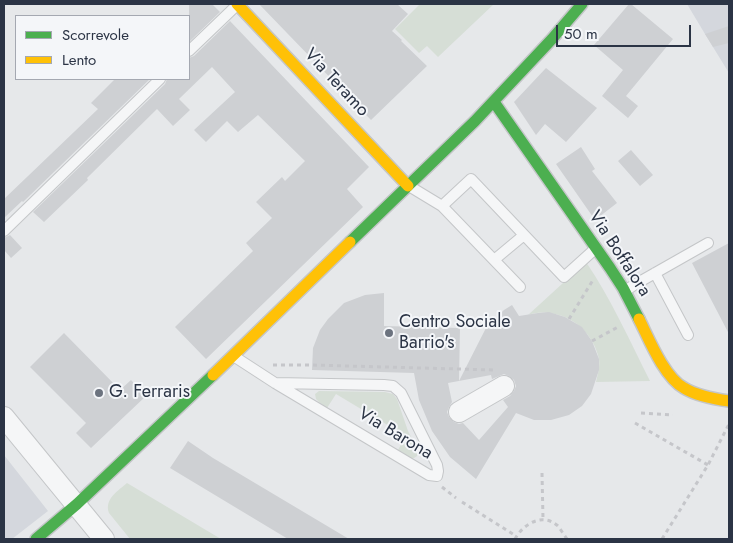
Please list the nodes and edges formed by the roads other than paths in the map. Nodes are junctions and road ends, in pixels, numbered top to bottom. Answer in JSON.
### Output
{"nodes":[{"id":1,"x":238,"y":4,"type":"edge"},
{"id":2,"x":582,"y":4,"type":"edge"},
{"id":3,"x":190,"y":50,"type":"edge"},
{"id":4,"x":159,"y":80,"type":"edge"},
{"id":5,"x":494,"y":102,"type":"junction"},
{"id":6,"x":408,"y":186,"type":"junction"},
{"id":7,"x":442,"y":206,"type":"junction"},
{"id":8,"x":4,"y":231,"type":"edge"},
{"id":9,"x":524,"y":235,"type":"junction"},
{"id":10,"x":708,"y":243,"type":"dead end"},
{"id":11,"x":596,"y":248,"type":"junction"},
{"id":12,"x":494,"y":260,"type":"junction"},
{"id":13,"x":655,"y":273,"type":"junction"},
{"id":14,"x":520,"y":287,"type":"dead end"},
{"id":15,"x":625,"y":291,"type":"junction"},
{"id":16,"x":688,"y":335,"type":"dead end"},
{"id":17,"x":233,"y":356,"type":"junction"},
{"id":18,"x":502,"y":378,"type":"road end"},
{"id":19,"x":275,"y":383,"type":"junction"},
{"id":20,"x":729,"y":401,"type":"edge"},
{"id":21,"x":459,"y":412,"type":"dead end"},
{"id":22,"x":4,"y":417,"type":"edge"},
{"id":23,"x":77,"y":504,"type":"junction"},
{"id":24,"x":36,"y":539,"type":"edge"},
{"id":25,"x":104,"y":539,"type":"edge"}],
"edges":[{"from":1,"to":3,"type":"lane"},
{"from":1,"to":6,"type":"street","name":"Via Teramo"},
{"from":2,"to":5,"type":"street"},
{"from":4,"to":8,"type":"lane"},
{"from":5,"to":6,"type":"street"},
{"from":5,"to":11,"type":"street","name":"Via Boffalora"},
{"from":6,"to":7,"type":"lane"},
{"from":6,"to":17,"type":"street"},
{"from":7,"to":9,"type":"lane"},
{"from":7,"to":12,"type":"lane"},
{"from":9,"to":11,"type":"lane"},
{"from":9,"to":12,"type":"lane"},
{"from":10,"to":13,"type":"lane"},
{"from":11,"to":15,"type":"street","name":"Via Boffalora"},
{"from":12,"to":14,"type":"lane"},
{"from":13,"to":15,"type":"lane"},
{"from":13,"to":16,"type":"lane"},
{"from":15,"to":20,"type":"street","name":"Via Boffalora"},
{"from":17,"to":19,"type":"lane","name":"Via Barona"},
{"from":17,"to":23,"type":"street"},
{"from":18,"to":21,"type":"street"},
{"from":19,"to":19,"type":"lane","name":"Via Barona"},
{"from":22,"to":23,"type":"street"},
{"from":23,"to":24,"type":"street"},
{"from":23,"to":25,"type":"street"}]}
